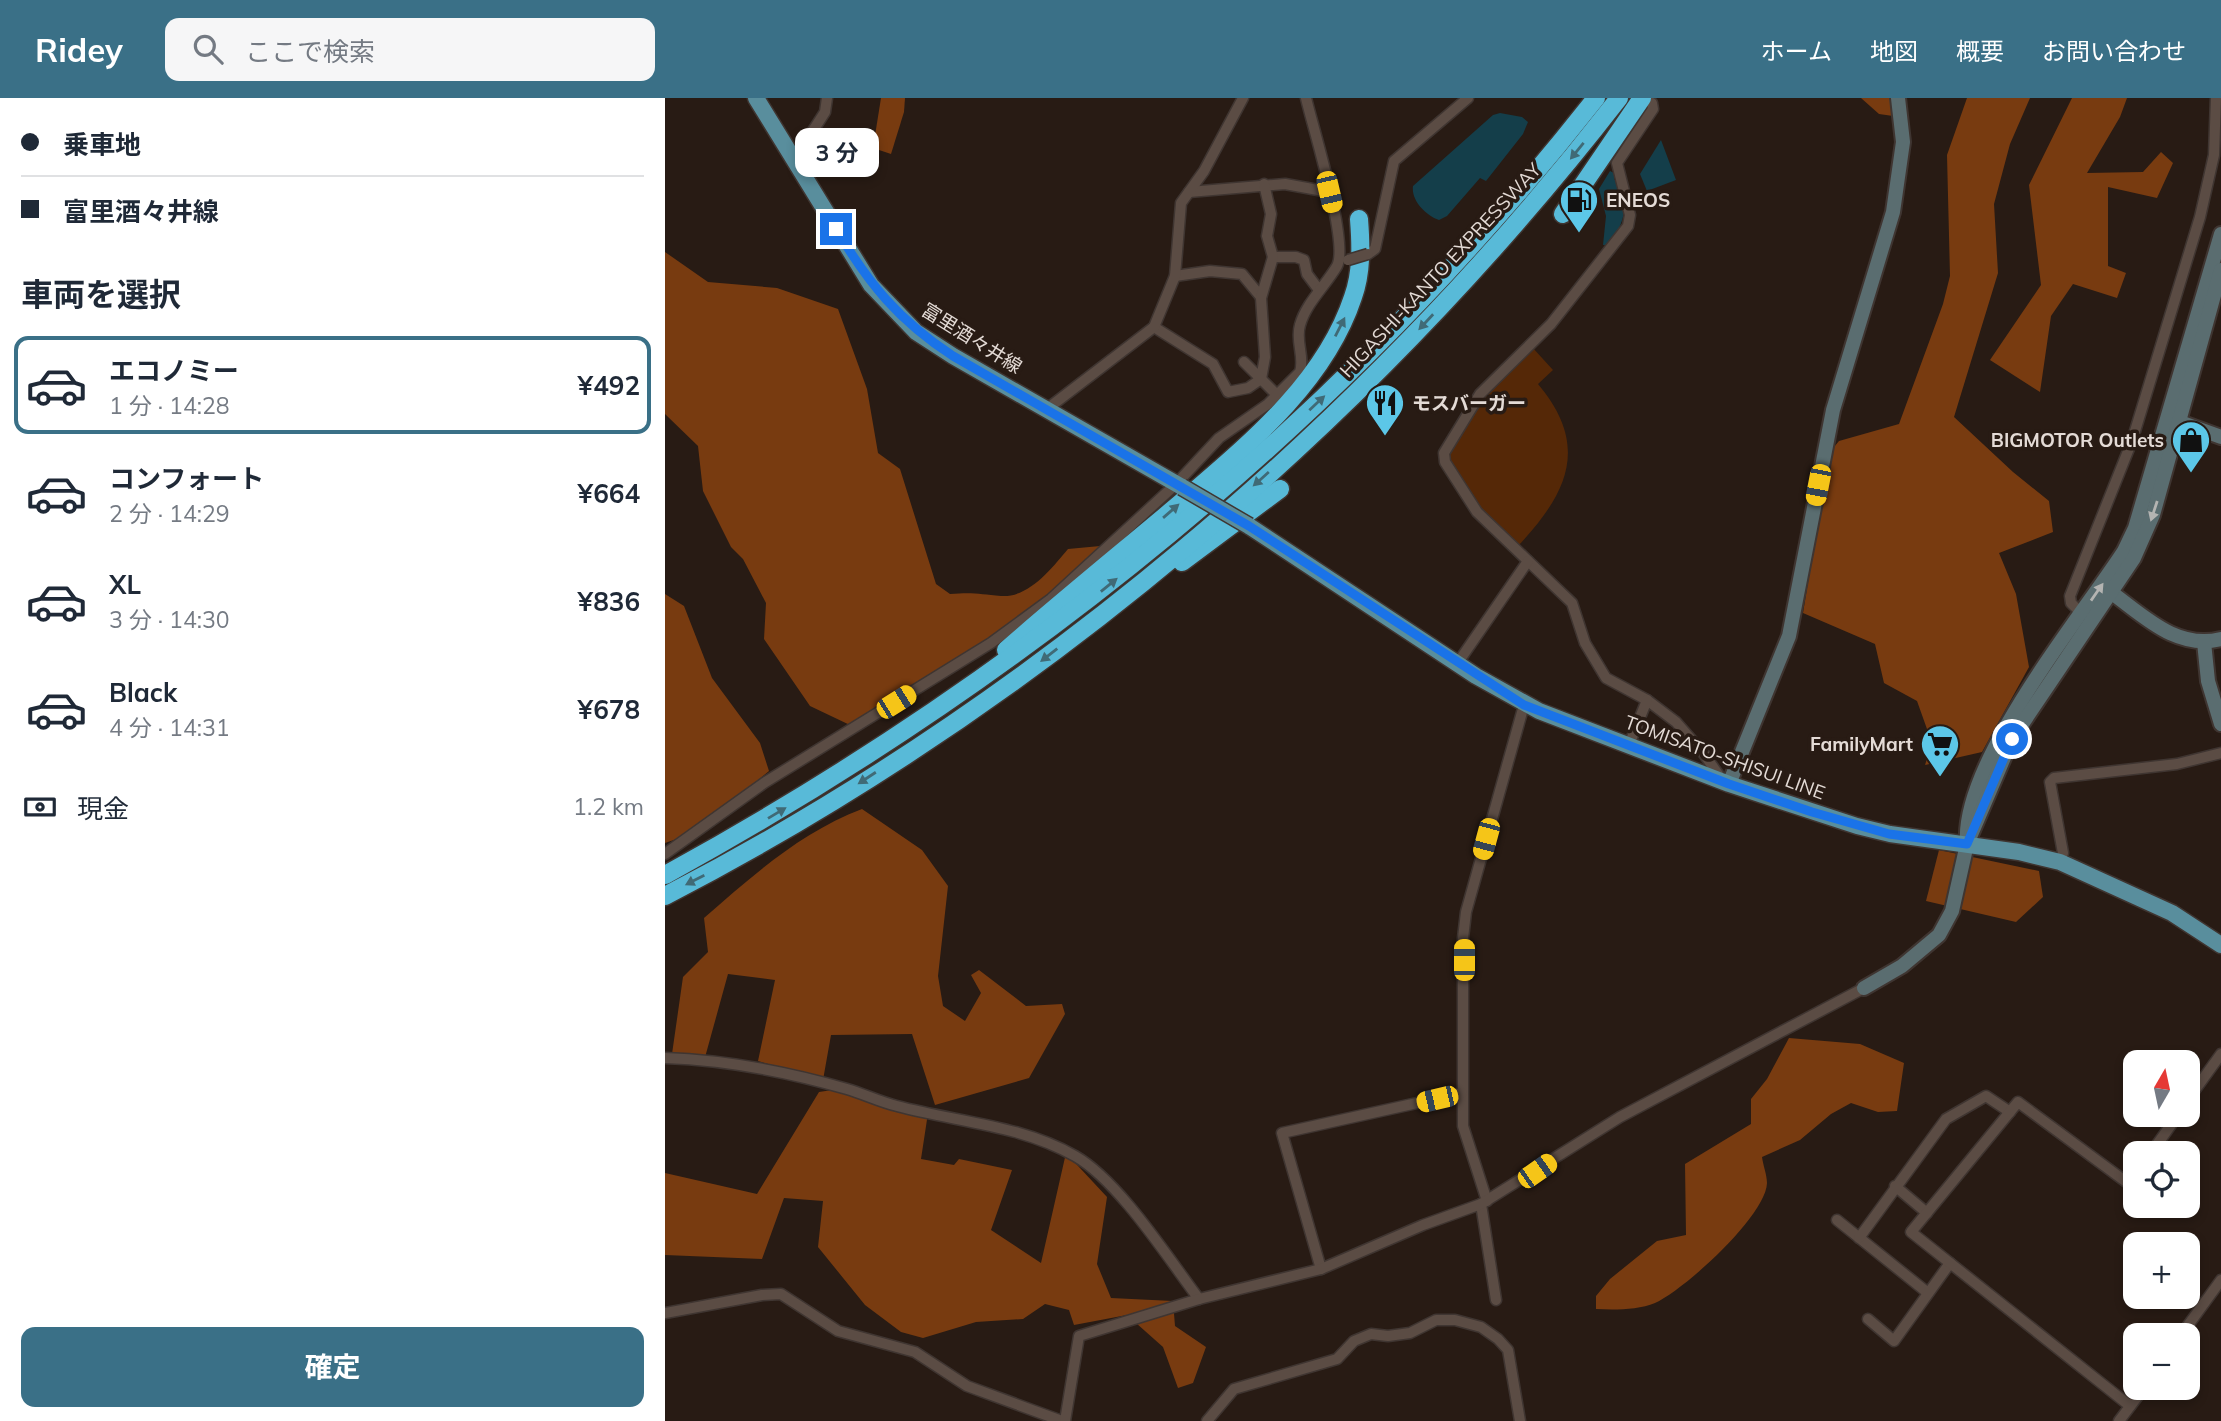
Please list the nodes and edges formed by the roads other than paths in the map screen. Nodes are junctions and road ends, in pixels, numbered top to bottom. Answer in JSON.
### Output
{"nodes":[{"id":1,"x":757,"y":98,"type":"edge"},
{"id":2,"x":827,"y":98,"type":"edge"},
{"id":3,"x":1243,"y":98,"type":"edge"},
{"id":4,"x":1306,"y":98,"type":"edge"},
{"id":5,"x":1468,"y":98,"type":"edge"},
{"id":6,"x":1596,"y":98,"type":"edge"},
{"id":7,"x":1619,"y":98,"type":"edge"},
{"id":8,"x":1898,"y":98,"type":"edge"},
{"id":9,"x":2215,"y":98,"type":"edge"},
{"id":10,"x":1647,"y":101,"type":"edge"},
{"id":11,"x":794,"y":160,"type":"junction"},
{"id":12,"x":1264,"y":184,"type":"junction"},
{"id":13,"x":1189,"y":192,"type":"junction"},
{"id":14,"x":1329,"y":192,"type":"junction"},
{"id":15,"x":1563,"y":214,"type":"dead end"},
{"id":16,"x":1359,"y":219,"type":"dead end"},
{"id":17,"x":2221,"y":234,"type":"edge"},
{"id":18,"x":1273,"y":257,"type":"junction"},
{"id":19,"x":1343,"y":262,"type":"junction"},
{"id":20,"x":2221,"y":270,"type":"edge"},
{"id":21,"x":1175,"y":276,"type":"junction"},
{"id":22,"x":1319,"y":290,"type":"junction"},
{"id":23,"x":1261,"y":297,"type":"junction"},
{"id":24,"x":2216,"y":307,"type":"edge"},
{"id":25,"x":1154,"y":327,"type":"junction"},
{"id":26,"x":1244,"y":362,"type":"dead end"},
{"id":27,"x":1261,"y":379,"type":"junction"},
{"id":28,"x":1277,"y":396,"type":"junction"},
{"id":29,"x":2171,"y":408,"type":"junction"},
{"id":30,"x":1047,"y":409,"type":"junction"},
{"id":31,"x":2180,"y":422,"type":"junction"},
{"id":32,"x":2221,"y":437,"type":"edge"},
{"id":33,"x":2162,"y":442,"type":"junction"},
{"id":34,"x":1179,"y":486,"type":"junction"},
{"id":35,"x":1280,"y":489,"type":"dead end"},
{"id":36,"x":1249,"y":526,"type":"joint"},
{"id":37,"x":1528,"y":561,"type":"junction"},
{"id":38,"x":2112,"y":593,"type":"junction"},
{"id":39,"x":2081,"y":613,"type":"junction"},
{"id":40,"x":1087,"y":626,"type":"junction"},
{"id":41,"x":2221,"y":639,"type":"edge"},
{"id":42,"x":2204,"y":642,"type":"junction"},
{"id":43,"x":1457,"y":664,"type":"junction"},
{"id":44,"x":1647,"y":700,"type":"junction"},
{"id":45,"x":1524,"y":705,"type":"junction"},
{"id":46,"x":933,"y":715,"type":"junction"},
{"id":47,"x":2221,"y":724,"type":"edge"},
{"id":48,"x":920,"y":734,"type":"junction"},
{"id":49,"x":1629,"y":745,"type":"junction"},
{"id":50,"x":2221,"y":753,"type":"edge"},
{"id":51,"x":1723,"y":782,"type":"junction"},
{"id":52,"x":1967,"y":844,"type":"junction"},
{"id":53,"x":665,"y":854,"type":"edge"},
{"id":54,"x":2060,"y":862,"type":"junction"},
{"id":55,"x":665,"y":875,"type":"edge"},
{"id":56,"x":665,"y":896,"type":"edge"},
{"id":57,"x":2221,"y":944,"type":"edge"},
{"id":58,"x":1864,"y":988,"type":"joint"},
{"id":59,"x":2221,"y":1054,"type":"edge"},
{"id":60,"x":665,"y":1059,"type":"edge"},
{"id":61,"x":2200,"y":1083,"type":"edge"},
{"id":62,"x":1462,"y":1093,"type":"junction"},
{"id":63,"x":2010,"y":1112,"type":"junction"},
{"id":64,"x":2123,"y":1180,"type":"edge"},
{"id":65,"x":1895,"y":1186,"type":"junction"},
{"id":66,"x":1484,"y":1203,"type":"junction"},
{"id":67,"x":1927,"y":1213,"type":"junction"},
{"id":68,"x":1836,"y":1220,"type":"dead end"},
{"id":69,"x":1859,"y":1238,"type":"junction"},
{"id":70,"x":1950,"y":1262,"type":"junction"},
{"id":71,"x":1321,"y":1269,"type":"junction"},
{"id":72,"x":2221,"y":1280,"type":"edge"},
{"id":73,"x":1928,"y":1293,"type":"junction"},
{"id":74,"x":1199,"y":1299,"type":"junction"},
{"id":75,"x":1496,"y":1300,"type":"dead end"},
{"id":76,"x":665,"y":1313,"type":"edge"},
{"id":77,"x":1868,"y":1319,"type":"dead end"},
{"id":78,"x":2190,"y":1323,"type":"edge"},
{"id":79,"x":2135,"y":1400,"type":"edge"},
{"id":80,"x":2130,"y":1406,"type":"junction"},
{"id":81,"x":1063,"y":1421,"type":"edge"},
{"id":82,"x":1207,"y":1421,"type":"edge"},
{"id":83,"x":1520,"y":1421,"type":"edge"},
{"id":84,"x":2119,"y":1421,"type":"edge"}],
"edges":[{"from":1,"to":11,"type":"main road","name":"富里酒々井線"},
{"from":2,"to":11,"type":"street"},
{"from":3,"to":13,"type":"street"},
{"from":4,"to":14,"type":"street"},
{"from":5,"to":19,"type":"street","bridge":true},
{"from":46,"to":6,"type":"highway","name":"HIGASHI-KANTO EXPRESSWAY","one_way":true},
{"from":7,"to":40,"type":"highway","name":"HIGASHI-KANTO EXPRESSWAY","one_way":true},
{"from":8,"to":51,"type":"street"},
{"from":9,"to":39,"type":"street"},
{"from":10,"to":15,"type":"highway"},
{"from":10,"to":37,"type":"street"},
{"from":11,"to":30,"type":"main road","name":"富里酒々井線"},
{"from":12,"to":13,"type":"street"},
{"from":12,"to":14,"type":"street"},
{"from":12,"to":18,"type":"street"},
{"from":13,"to":21,"type":"street"},
{"from":14,"to":19,"type":"street"},
{"from":46,"to":16,"type":"highway","one_way":true},
{"from":17,"to":29,"type":"street"},
{"from":18,"to":22,"type":"street"},
{"from":18,"to":23,"type":"street"},
{"from":19,"to":22,"type":"street"},
{"from":20,"to":24,"type":"street"},
{"from":21,"to":23,"type":"street"},
{"from":21,"to":25,"type":"street"},
{"from":22,"to":28,"type":"street"},
{"from":23,"to":27,"type":"street"},
{"from":24,"to":31,"type":"street"},
{"from":25,"to":27,"type":"street"},
{"from":25,"to":30,"type":"street"},
{"from":26,"to":27,"type":"street"},
{"from":27,"to":28,"type":"street"},
{"from":28,"to":34,"type":"street"},
{"from":29,"to":31,"type":"street"},
{"from":29,"to":33,"type":"street"},
{"from":30,"to":34,"type":"main road","name":"富里酒々井線"},
{"from":31,"to":32,"type":"street"},
{"from":31,"to":33,"type":"street"},
{"from":31,"to":38,"type":"street","one_way":true},
{"from":39,"to":33,"type":"street","one_way":true},
{"from":34,"to":36,"type":"main road","name":"富里酒々井線","bridge":true},
{"from":34,"to":53,"type":"street"},
{"from":35,"to":40,"type":"highway"},
{"from":36,"to":43,"type":"main road","name":"TOMISATO-SHISUI LINE"},
{"from":37,"to":43,"type":"street"},
{"from":37,"to":44,"type":"street"},
{"from":38,"to":42,"type":"street"},
{"from":38,"to":52,"type":"street"},
{"from":39,"to":52,"type":"street"},
{"from":40,"to":48,"type":"highway","name":"HIGASHI-KANTO EXPRESSWAY","one_way":true},
{"from":41,"to":42,"type":"street"},
{"from":42,"to":47,"type":"street"},
{"from":43,"to":45,"type":"main road","name":"TOMISATO-SHISUI LINE"},
{"from":44,"to":49,"type":"street"},
{"from":44,"to":51,"type":"street"},
{"from":45,"to":49,"type":"main road","name":"TOMISATO-SHISUI LINE"},
{"from":45,"to":62,"type":"street"},
{"from":46,"to":48,"type":"highway","name":"HIGASHI-KANTO EXPRESSWAY"},
{"from":55,"to":48,"type":"highway","name":"HIGASHI-KANTO EXPRESSWAY","one_way":true},
{"from":48,"to":56,"type":"highway","name":"HIGASHI-KANTO EXPRESSWAY","one_way":true},
{"from":49,"to":51,"type":"main road","name":"TOMISATO-SHISUI LINE"},
{"from":50,"to":54,"type":"street"},
{"from":51,"to":52,"type":"main road","name":"TOMISATO-SHISUI LINE"},
{"from":52,"to":54,"type":"main road","name":"TOMISATO-SHISUI LINE"},
{"from":52,"to":58,"type":"street"},
{"from":54,"to":57,"type":"main road","name":"TOMISATO-SHISUI LINE"},
{"from":58,"to":66,"type":"street"},
{"from":59,"to":61,"type":"street"},
{"from":60,"to":74,"type":"street"},
{"from":62,"to":66,"type":"street"},
{"from":62,"to":71,"type":"street"},
{"from":63,"to":64,"type":"street"},
{"from":63,"to":65,"type":"street"},
{"from":63,"to":67,"type":"street"},
{"from":65,"to":67,"type":"street"},
{"from":65,"to":69,"type":"street"},
{"from":66,"to":71,"type":"street"},
{"from":66,"to":75,"type":"street"},
{"from":67,"to":70,"type":"street"},
{"from":68,"to":69,"type":"street"},
{"from":69,"to":73,"type":"street"},
{"from":70,"to":73,"type":"street"},
{"from":70,"to":80,"type":"street"},
{"from":71,"to":74,"type":"street"},
{"from":72,"to":78,"type":"street"},
{"from":73,"to":77,"type":"street"},
{"from":74,"to":81,"type":"street"},
{"from":76,"to":81,"type":"street"},
{"from":79,"to":80,"type":"street"},
{"from":80,"to":84,"type":"street"},
{"from":82,"to":83,"type":"street"}]}
